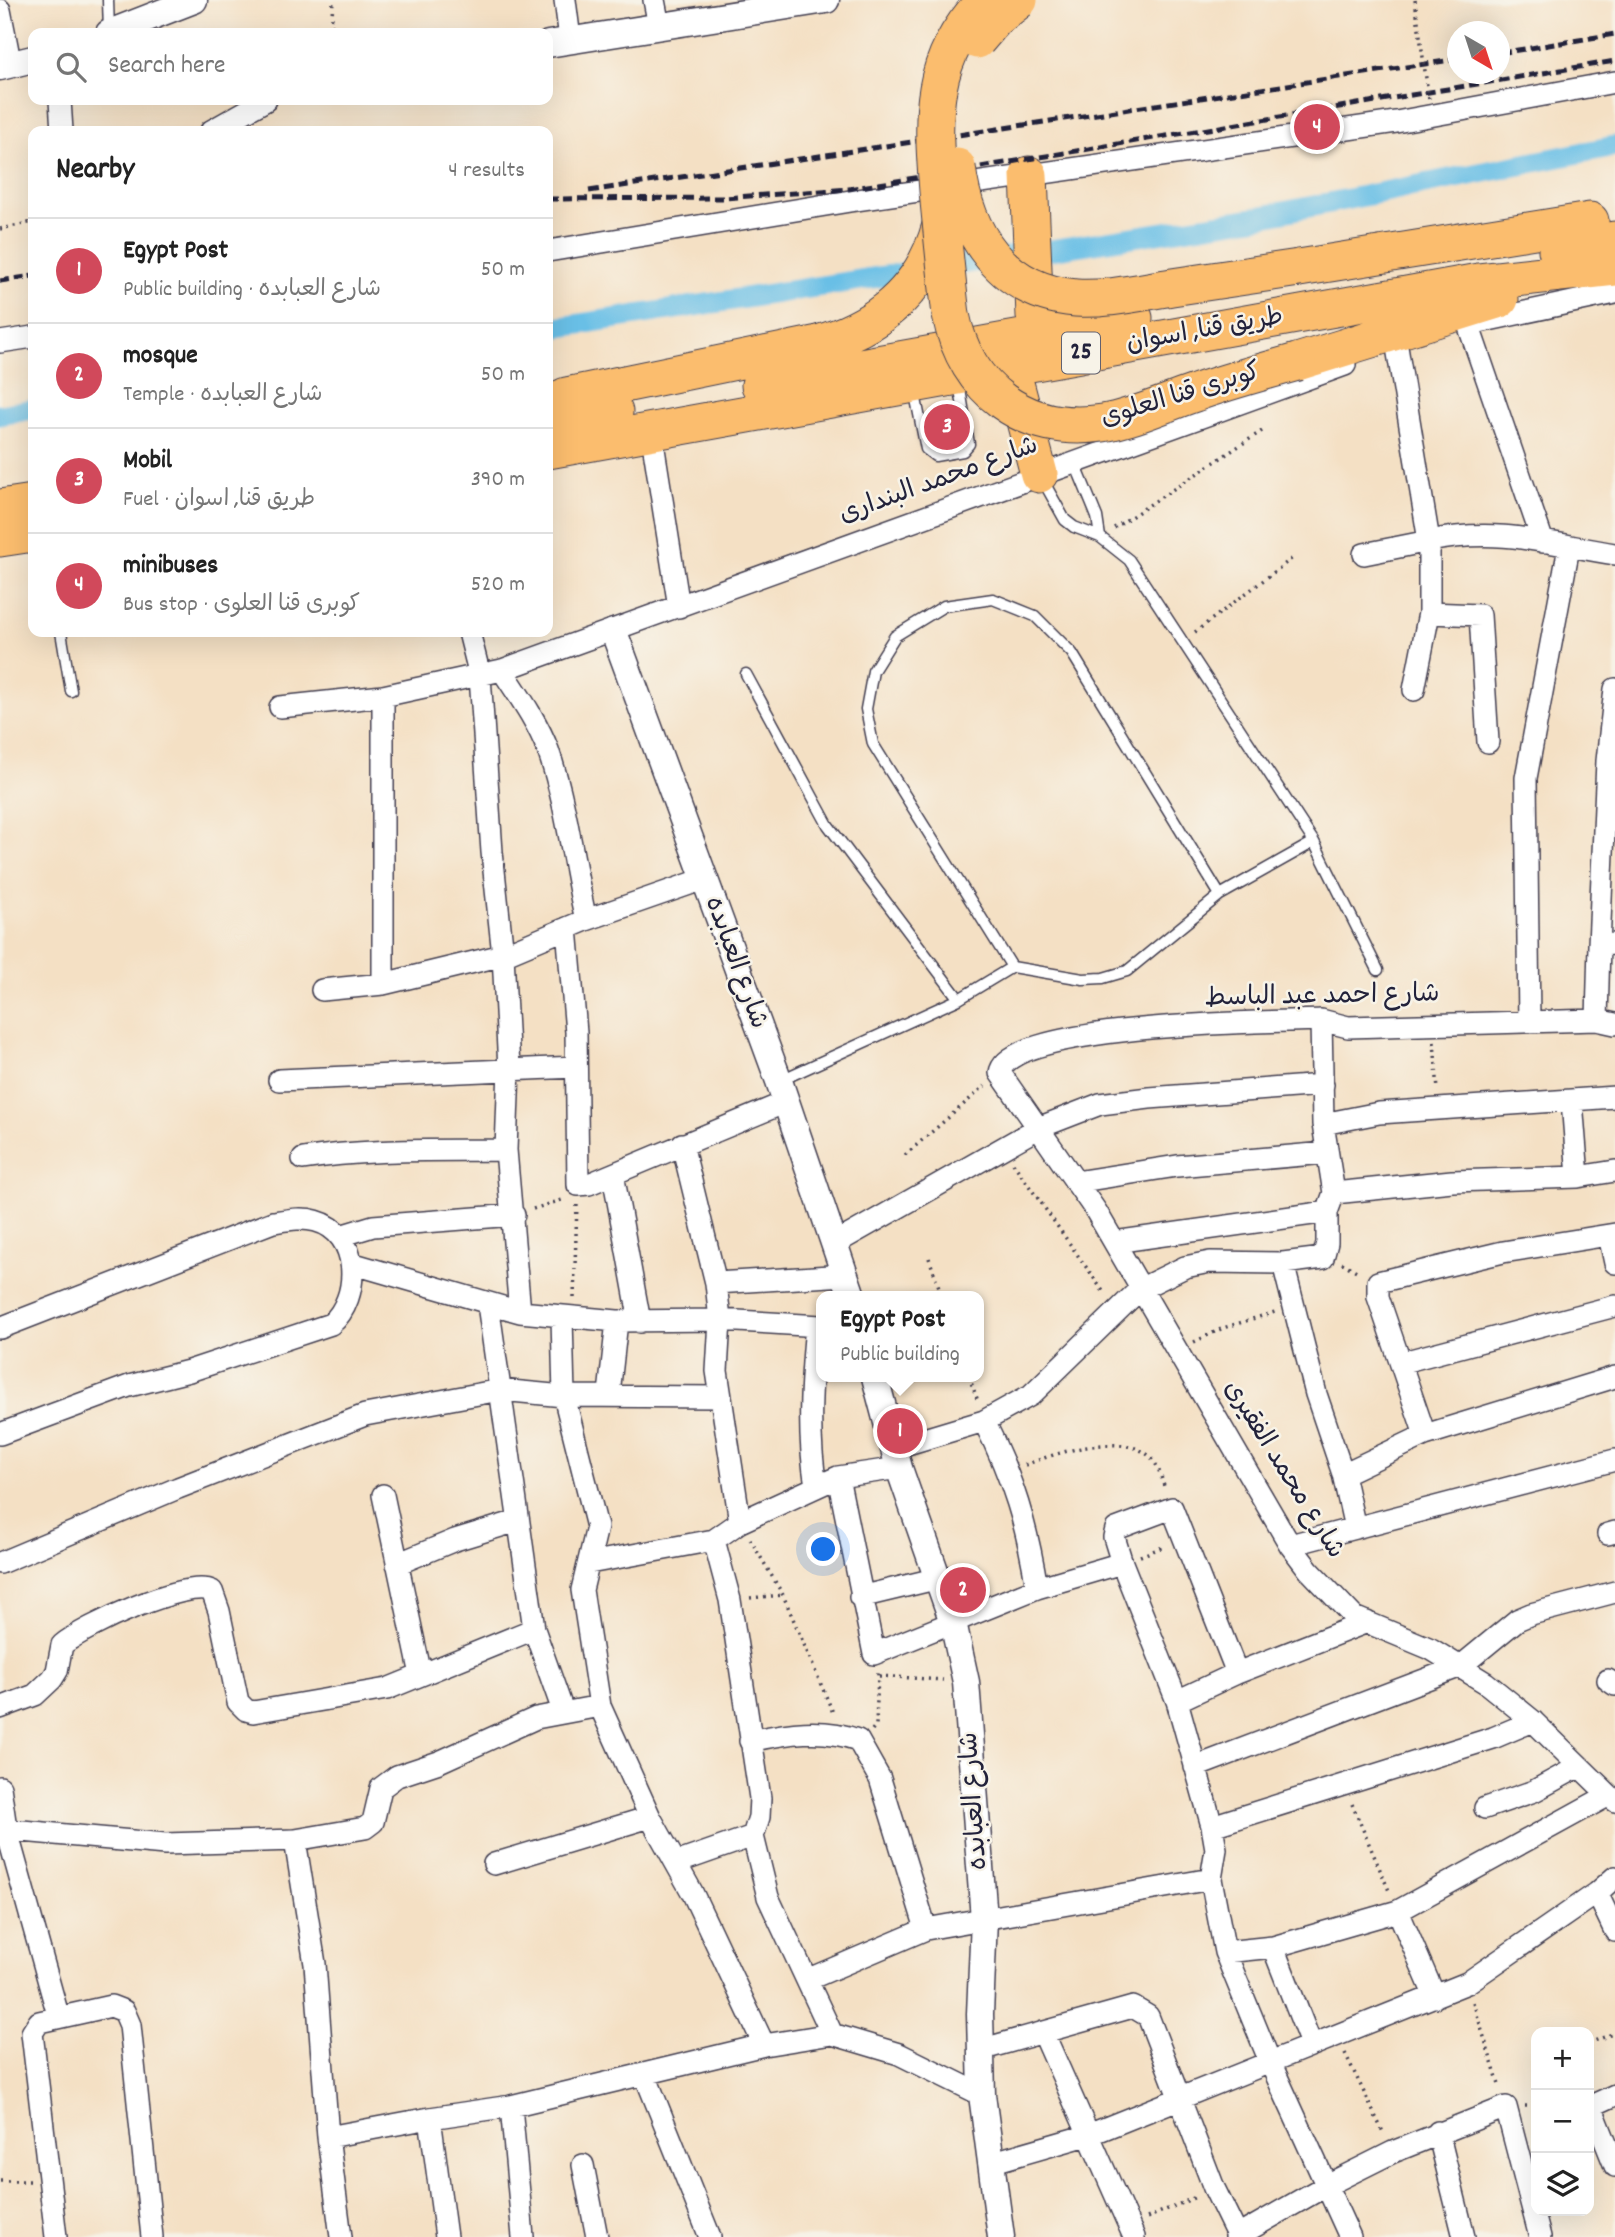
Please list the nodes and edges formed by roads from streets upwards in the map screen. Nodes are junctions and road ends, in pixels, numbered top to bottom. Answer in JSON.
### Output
{"nodes":[{"id":1,"x":194,"y":0,"type":"edge"},
{"id":2,"x":565,"y":0,"type":"edge"},
{"id":3,"x":826,"y":0,"type":"edge"},
{"id":4,"x":986,"y":0,"type":"edge"},
{"id":5,"x":1019,"y":0,"type":"edge"},
{"id":6,"x":771,"y":4,"type":"edge"},
{"id":7,"x":0,"y":10,"type":"edge"},
{"id":8,"x":656,"y":13,"type":"edge"},
{"id":9,"x":122,"y":28,"type":"edge"},
{"id":10,"x":559,"y":42,"type":"edge"},
{"id":11,"x":15,"y":64,"type":"edge"},
{"id":12,"x":1615,"y":82,"type":"edge"},
{"id":13,"x":60,"y":105,"type":"edge"},
{"id":14,"x":257,"y":105,"type":"edge"},
{"id":15,"x":62,"y":126,"type":"edge"},
{"id":16,"x":220,"y":126,"type":"edge"},
{"id":17,"x":1030,"y":187,"type":"junction"},
{"id":18,"x":1615,"y":217,"type":"edge"},
{"id":19,"x":941,"y":225,"type":"junction"},
{"id":20,"x":1615,"y":240,"type":"edge"},
{"id":21,"x":553,"y":250,"type":"edge"},
{"id":22,"x":1615,"y":267,"type":"edge"},
{"id":23,"x":1615,"y":293,"type":"edge"},
{"id":24,"x":1468,"y":324,"type":"junction"},
{"id":25,"x":28,"y":338,"type":"edge"},
{"id":26,"x":0,"y":342,"type":"edge"},
{"id":27,"x":1017,"y":347,"type":"junction"},
{"id":28,"x":1397,"y":347,"type":"junction"},
{"id":29,"x":910,"y":370,"type":"junction"},
{"id":30,"x":553,"y":399,"type":"edge"},
{"id":31,"x":553,"y":423,"type":"edge"},
{"id":32,"x":651,"y":430,"type":"junction"},
{"id":33,"x":553,"y":449,"type":"edge"},
{"id":34,"x":1039,"y":474,"type":"junction"},
{"id":35,"x":28,"y":504,"type":"edge"},
{"id":36,"x":0,"y":508,"type":"edge"},
{"id":37,"x":28,"y":534,"type":"edge"},
{"id":38,"x":0,"y":538,"type":"edge"},
{"id":39,"x":1429,"y":541,"type":"junction"},
{"id":40,"x":1543,"y":542,"type":"junction"},
{"id":41,"x":1569,"y":547,"type":"junction"},
{"id":42,"x":1364,"y":554,"type":"dead end"},
{"id":43,"x":1615,"y":554,"type":"edge"},
{"id":44,"x":679,"y":607,"type":"junction"},
{"id":45,"x":1429,"y":613,"type":"junction"},
{"id":46,"x":614,"y":632,"type":"junction"},
{"id":47,"x":470,"y":637,"type":"edge"},
{"id":48,"x":502,"y":670,"type":"junction"},
{"id":49,"x":480,"y":676,"type":"junction"},
{"id":50,"x":1615,"y":689,"type":"edge"},
{"id":51,"x":1414,"y":690,"type":"dead end"},
{"id":52,"x":383,"y":696,"type":"junction"},
{"id":53,"x":280,"y":707,"type":"dead end"},
{"id":54,"x":1488,"y":742,"type":"dead end"},
{"id":55,"x":704,"y":879,"type":"junction"},
{"id":56,"x":577,"y":924,"type":"junction"},
{"id":57,"x":1607,"y":945,"type":"edge"},
{"id":58,"x":503,"y":954,"type":"junction"},
{"id":59,"x":383,"y":984,"type":"junction"},
{"id":60,"x":322,"y":990,"type":"dead end"},
{"id":61,"x":1321,"y":1020,"type":"junction"},
{"id":62,"x":1529,"y":1022,"type":"junction"},
{"id":63,"x":1606,"y":1022,"type":"edge"},
{"id":64,"x":576,"y":1067,"type":"junction"},
{"id":65,"x":509,"y":1068,"type":"junction"},
{"id":66,"x":1000,"y":1073,"type":"joint"},
{"id":67,"x":279,"y":1080,"type":"dead end"},
{"id":68,"x":1323,"y":1085,"type":"junction"},
{"id":69,"x":782,"y":1091,"type":"junction"},
{"id":70,"x":1615,"y":1097,"type":"edge"},
{"id":71,"x":1572,"y":1101,"type":"junction"},
{"id":72,"x":1323,"y":1124,"type":"junction"},
{"id":73,"x":1038,"y":1128,"type":"junction"},
{"id":74,"x":682,"y":1144,"type":"junction"},
{"id":75,"x":506,"y":1150,"type":"junction"},
{"id":76,"x":1326,"y":1153,"type":"junction"},
{"id":77,"x":303,"y":1159,"type":"dead end"},
{"id":78,"x":1615,"y":1171,"type":"edge"},
{"id":79,"x":613,"y":1174,"type":"junction"},
{"id":80,"x":1578,"y":1177,"type":"junction"},
{"id":81,"x":1075,"y":1182,"type":"junction"},
{"id":82,"x":1330,"y":1203,"type":"junction"},
{"id":83,"x":514,"y":1215,"type":"junction"},
{"id":84,"x":1612,"y":1235,"type":"edge"},
{"id":85,"x":340,"y":1236,"type":"junction"},
{"id":86,"x":1114,"y":1242,"type":"junction"},
{"id":87,"x":834,"y":1244,"type":"junction"},
{"id":88,"x":351,"y":1263,"type":"junction"},
{"id":89,"x":1283,"y":1263,"type":"junction"},
{"id":90,"x":1615,"y":1263,"type":"edge"},
{"id":91,"x":716,"y":1283,"type":"junction"},
{"id":92,"x":849,"y":1286,"type":"edge"},
{"id":93,"x":1140,"y":1289,"type":"junction"},
{"id":94,"x":488,"y":1304,"type":"junction"},
{"id":95,"x":1615,"y":1306,"type":"edge"},
{"id":96,"x":520,"y":1312,"type":"junction"},
{"id":97,"x":568,"y":1318,"type":"junction"},
{"id":98,"x":720,"y":1320,"type":"junction"},
{"id":99,"x":617,"y":1321,"type":"junction"},
{"id":100,"x":640,"y":1322,"type":"junction"},
{"id":101,"x":816,"y":1326,"type":"edge"},
{"id":102,"x":0,"y":1328,"type":"edge"},
{"id":103,"x":816,"y":1349,"type":"edge"},
{"id":104,"x":1403,"y":1362,"type":"junction"},
{"id":105,"x":1615,"y":1377,"type":"edge"},
{"id":106,"x":876,"y":1382,"type":"edge"},
{"id":107,"x":500,"y":1390,"type":"junction"},
{"id":108,"x":610,"y":1394,"type":"junction"},
{"id":109,"x":565,"y":1396,"type":"junction"},
{"id":110,"x":720,"y":1397,"type":"junction"},
{"id":111,"x":984,"y":1421,"type":"junction"},
{"id":112,"x":0,"y":1434,"type":"edge"},
{"id":113,"x":1425,"y":1435,"type":"junction"},
{"id":114,"x":897,"y":1458,"type":"junction"},
{"id":115,"x":1615,"y":1460,"type":"edge"},
{"id":116,"x":1343,"y":1474,"type":"junction"},
{"id":117,"x":838,"y":1478,"type":"junction"},
{"id":118,"x":817,"y":1486,"type":"junction"},
{"id":119,"x":383,"y":1495,"type":"dead end"},
{"id":120,"x":517,"y":1521,"type":"junction"},
{"id":121,"x":740,"y":1522,"type":"junction"},
{"id":122,"x":1354,"y":1528,"type":"junction"},
{"id":123,"x":714,"y":1540,"type":"junction"},
{"id":124,"x":1290,"y":1545,"type":"junction"},
{"id":125,"x":0,"y":1563,"type":"edge"},
{"id":126,"x":589,"y":1563,"type":"junction"},
{"id":127,"x":1122,"y":1563,"type":"junction"},
{"id":128,"x":397,"y":1564,"type":"junction"},
{"id":129,"x":939,"y":1578,"type":"junction"},
{"id":130,"x":1037,"y":1588,"type":"junction"},
{"id":131,"x":1615,"y":1592,"type":"edge"},
{"id":132,"x":860,"y":1597,"type":"junction"},
{"id":133,"x":953,"y":1622,"type":"junction"},
{"id":134,"x":1367,"y":1622,"type":"junction"},
{"id":135,"x":534,"y":1629,"type":"junction"},
{"id":136,"x":1461,"y":1666,"type":"junction"},
{"id":137,"x":1237,"y":1673,"type":"junction"},
{"id":138,"x":421,"y":1675,"type":"junction"},
{"id":139,"x":1177,"y":1701,"type":"junction"},
{"id":140,"x":600,"y":1706,"type":"junction"},
{"id":141,"x":0,"y":1708,"type":"edge"},
{"id":142,"x":564,"y":1711,"type":"junction"},
{"id":143,"x":1532,"y":1721,"type":"junction"},
{"id":144,"x":750,"y":1741,"type":"junction"},
{"id":145,"x":1195,"y":1767,"type":"junction"},
{"id":146,"x":1578,"y":1767,"type":"junction"},
{"id":147,"x":0,"y":1787,"type":"edge"},
{"id":148,"x":1612,"y":1798,"type":"edge"},
{"id":149,"x":1485,"y":1808,"type":"dead end"},
{"id":150,"x":650,"y":1817,"type":"junction"},
{"id":151,"x":1212,"y":1826,"type":"junction"},
{"id":152,"x":3,"y":1829,"type":"edge"},
{"id":153,"x":753,"y":1836,"type":"junction"},
{"id":154,"x":295,"y":1840,"type":"junction"},
{"id":155,"x":676,"y":1863,"type":"junction"},
{"id":156,"x":494,"y":1864,"type":"dead end"},
{"id":157,"x":1615,"y":1877,"type":"edge"},
{"id":158,"x":1211,"y":1879,"type":"junction"},
{"id":159,"x":1597,"y":1894,"type":"junction"},
{"id":160,"x":1398,"y":1911,"type":"junction"},
{"id":161,"x":984,"y":1919,"type":"junction"},
{"id":162,"x":926,"y":1928,"type":"junction"},
{"id":163,"x":1615,"y":1931,"type":"edge"},
{"id":164,"x":1273,"y":1947,"type":"junction"},
{"id":165,"x":1225,"y":1952,"type":"junction"},
{"id":166,"x":809,"y":1979,"type":"junction"},
{"id":167,"x":1435,"y":1997,"type":"junction"},
{"id":168,"x":58,"y":2015,"type":"junction"},
{"id":169,"x":1043,"y":2032,"type":"junction"},
{"id":170,"x":832,"y":2034,"type":"junction"},
{"id":171,"x":1311,"y":2044,"type":"junction"},
{"id":172,"x":764,"y":2045,"type":"junction"},
{"id":173,"x":980,"y":2050,"type":"junction"},
{"id":174,"x":1270,"y":2064,"type":"junction"},
{"id":175,"x":645,"y":2075,"type":"junction"},
{"id":176,"x":982,"y":2095,"type":"junction"},
{"id":177,"x":1615,"y":2095,"type":"edge"},
{"id":178,"x":1180,"y":2101,"type":"junction"},
{"id":179,"x":511,"y":2106,"type":"junction"},
{"id":180,"x":430,"y":2118,"type":"junction"},
{"id":181,"x":1438,"y":2132,"type":"junction"},
{"id":182,"x":1091,"y":2134,"type":"junction"},
{"id":183,"x":328,"y":2137,"type":"junction"},
{"id":184,"x":990,"y":2163,"type":"junction"},
{"id":185,"x":583,"y":2165,"type":"dead end"},
{"id":186,"x":1615,"y":2166,"type":"edge"},
{"id":187,"x":1327,"y":2185,"type":"junction"},
{"id":188,"x":1132,"y":2232,"type":"edge"},
{"id":189,"x":57,"y":2237,"type":"edge"},
{"id":190,"x":152,"y":2237,"type":"edge"},
{"id":191,"x":341,"y":2237,"type":"edge"},
{"id":192,"x":446,"y":2237,"type":"edge"},
{"id":193,"x":523,"y":2237,"type":"edge"},
{"id":194,"x":597,"y":2237,"type":"edge"},
{"id":195,"x":710,"y":2237,"type":"edge"},
{"id":196,"x":1001,"y":2237,"type":"edge"},
{"id":197,"x":1237,"y":2237,"type":"edge"},
{"id":198,"x":1350,"y":2237,"type":"edge"},
{"id":199,"x":1464,"y":2237,"type":"edge"},
{"id":200,"x":1540,"y":2237,"type":"edge"}],
"edges":[{"from":1,"to":9,"type":"street"},
{"from":2,"to":10,"type":"street"},
{"from":3,"to":6,"type":"street"},
{"from":4,"to":19,"type":"highway","name":"كوبرى قنا العلوى","bridge":true},
{"from":5,"to":18,"type":"highway","bridge":true},
{"from":6,"to":8,"type":"street"},
{"from":7,"to":11,"type":"street"},
{"from":8,"to":10,"type":"street"},
{"from":12,"to":17,"type":"street"},
{"from":13,"to":15,"type":"street"},
{"from":14,"to":16,"type":"street"},
{"from":17,"to":21,"type":"street"},
{"from":17,"to":27,"type":"highway"},
{"from":19,"to":22,"type":"highway","name":"كوبرى قنا العلوى","bridge":true},
{"from":19,"to":30,"type":"highway"},
{"from":20,"to":27,"type":"highway","name":"طريق قنا, اسوان","number":"25"},
{"from":22,"to":27,"type":"highway","name":"طريق قنا, اسوان","number":"25"},
{"from":23,"to":24,"type":"street","name":"شارع محمد البندارى"},
{"from":24,"to":28,"type":"street","name":"شارع محمد البندارى"},
{"from":24,"to":40,"type":"street"},
{"from":25,"to":26,"type":"street"},
{"from":27,"to":29,"type":"highway","name":"طريق قنا, اسوان","number":"25"},
{"from":27,"to":34,"type":"highway"},
{"from":28,"to":34,"type":"street","name":"شارع محمد البندارى"},
{"from":28,"to":39,"type":"street"},
{"from":29,"to":31,"type":"highway","name":"طريق قنا, اسوان","number":"25"},
{"from":29,"to":32,"type":"highway","name":"طريق قنا, اسوان","number":"25"},
{"from":32,"to":33,"type":"highway","name":"طريق قنا, اسوان","number":"25"},
{"from":32,"to":44,"type":"street"},
{"from":34,"to":44,"type":"street","name":"شارع محمد البندارى"},
{"from":35,"to":36,"type":"highway"},
{"from":37,"to":38,"type":"highway"},
{"from":39,"to":40,"type":"street"},
{"from":39,"to":42,"type":"street"},
{"from":39,"to":45,"type":"street"},
{"from":40,"to":41,"type":"street"},
{"from":41,"to":43,"type":"street"},
{"from":41,"to":62,"type":"street"},
{"from":44,"to":46,"type":"street","name":"شارع محمد البندارى"},
{"from":45,"to":51,"type":"street"},
{"from":45,"to":54,"type":"street"},
{"from":46,"to":48,"type":"street","name":"شارع محمد البندارى"},
{"from":46,"to":55,"type":"street","name":"شارع العبابده"},
{"from":47,"to":49,"type":"street"},
{"from":48,"to":49,"type":"street","name":"شارع محمد البندارى"},
{"from":48,"to":56,"type":"street"},
{"from":49,"to":52,"type":"street","name":"شارع محمد البندارى"},
{"from":49,"to":58,"type":"street"},
{"from":50,"to":57,"type":"street"},
{"from":52,"to":53,"type":"street","name":"شارع محمد البندارى"},
{"from":52,"to":59,"type":"street"},
{"from":55,"to":56,"type":"street"},
{"from":55,"to":69,"type":"street","name":"شارع العبابده"},
{"from":56,"to":58,"type":"street"},
{"from":56,"to":64,"type":"street"},
{"from":57,"to":63,"type":"street"},
{"from":58,"to":59,"type":"street"},
{"from":58,"to":65,"type":"street"},
{"from":59,"to":60,"type":"street"},
{"from":61,"to":62,"type":"street","name":"شارع احمد عبد الباسط"},
{"from":61,"to":66,"type":"street","name":"شارع احمد عبد الباسط"},
{"from":61,"to":68,"type":"street"},
{"from":62,"to":63,"type":"street","name":"شارع احمد عبد الباسط"},
{"from":64,"to":65,"type":"street"},
{"from":64,"to":79,"type":"street"},
{"from":65,"to":67,"type":"street"},
{"from":65,"to":75,"type":"street"},
{"from":66,"to":73,"type":"street","name":"شارع محمد الفقيرى"},
{"from":68,"to":72,"type":"street"},
{"from":68,"to":73,"type":"street"},
{"from":69,"to":74,"type":"street"},
{"from":69,"to":87,"type":"street","name":"شارع العبابده"},
{"from":70,"to":71,"type":"street"},
{"from":71,"to":72,"type":"street"},
{"from":71,"to":80,"type":"street"},
{"from":72,"to":76,"type":"street"},
{"from":73,"to":81,"type":"street","name":"شارع محمد الفقيرى"},
{"from":73,"to":87,"type":"street"},
{"from":74,"to":79,"type":"street"},
{"from":74,"to":91,"type":"street"},
{"from":75,"to":77,"type":"street"},
{"from":75,"to":83,"type":"street"},
{"from":76,"to":81,"type":"street"},
{"from":76,"to":82,"type":"street"},
{"from":78,"to":80,"type":"street"},
{"from":79,"to":100,"type":"street"},
{"from":80,"to":82,"type":"street"},
{"from":81,"to":86,"type":"street","name":"شارع محمد الفقيرى"},
{"from":82,"to":86,"type":"street"},
{"from":82,"to":89,"type":"street"},
{"from":83,"to":85,"type":"street"},
{"from":83,"to":96,"type":"street"},
{"from":84,"to":90,"type":"street"},
{"from":84,"to":104,"type":"street"},
{"from":85,"to":88,"type":"street"},
{"from":85,"to":102,"type":"street"},
{"from":86,"to":93,"type":"street","name":"شارع محمد الفقيرى"},
{"from":87,"to":92,"type":"street","name":"شارع العبابده"},
{"from":88,"to":94,"type":"street"},
{"from":88,"to":112,"type":"street"},
{"from":89,"to":93,"type":"street"},
{"from":89,"to":116,"type":"street"},
{"from":91,"to":92,"type":"street"},
{"from":91,"to":98,"type":"street"},
{"from":93,"to":111,"type":"street"},
{"from":93,"to":124,"type":"street","name":"شارع محمد الفقيرى"},
{"from":94,"to":96,"type":"street"},
{"from":94,"to":107,"type":"street"},
{"from":95,"to":104,"type":"street"},
{"from":96,"to":97,"type":"street"},
{"from":97,"to":99,"type":"street"},
{"from":97,"to":109,"type":"street"},
{"from":98,"to":100,"type":"street"},
{"from":98,"to":101,"type":"street"},
{"from":98,"to":110,"type":"street"},
{"from":99,"to":100,"type":"street"},
{"from":99,"to":108,"type":"street"},
{"from":103,"to":118,"type":"street"},
{"from":104,"to":113,"type":"street"},
{"from":105,"to":113,"type":"street"},
{"from":106,"to":114,"type":"street","name":"شارع العبابده"},
{"from":107,"to":109,"type":"street"},
{"from":107,"to":120,"type":"street"},
{"from":107,"to":125,"type":"street"},
{"from":108,"to":109,"type":"street"},
{"from":108,"to":110,"type":"street"},
{"from":109,"to":126,"type":"street"},
{"from":110,"to":121,"type":"street"},
{"from":111,"to":114,"type":"street"},
{"from":111,"to":130,"type":"street"},
{"from":113,"to":116,"type":"street"},
{"from":114,"to":117,"type":"street"},
{"from":114,"to":129,"type":"street","name":"شارع العبابده"},
{"from":115,"to":122,"type":"street"},
{"from":116,"to":122,"type":"street"},
{"from":117,"to":118,"type":"street"},
{"from":117,"to":132,"type":"street"},
{"from":118,"to":121,"type":"street"},
{"from":119,"to":128,"type":"street"},
{"from":120,"to":128,"type":"street"},
{"from":120,"to":135,"type":"street"},
{"from":121,"to":123,"type":"street"},
{"from":122,"to":124,"type":"street"},
{"from":123,"to":126,"type":"street"},
{"from":123,"to":144,"type":"street"},
{"from":124,"to":134,"type":"street","name":"شارع محمد الفقيرى"},
{"from":126,"to":140,"type":"street"},
{"from":127,"to":130,"type":"street"},
{"from":127,"to":137,"type":"street"},
{"from":127,"to":139,"type":"street"},
{"from":128,"to":138,"type":"street"},
{"from":129,"to":132,"type":"street"},
{"from":129,"to":133,"type":"street","name":"شارع العبابده"},
{"from":130,"to":133,"type":"street"},
{"from":131,"to":136,"type":"street"},
{"from":132,"to":133,"type":"street"},
{"from":133,"to":161,"type":"street","name":"شارع العبابده"},
{"from":134,"to":136,"type":"street","name":"شارع محمد الفقيرى"},
{"from":134,"to":137,"type":"street"},
{"from":135,"to":138,"type":"street"},
{"from":135,"to":142,"type":"street"},
{"from":136,"to":143,"type":"street","name":"شارع محمد الفقيرى"},
{"from":136,"to":145,"type":"street"},
{"from":137,"to":139,"type":"street"},
{"from":138,"to":141,"type":"street"},
{"from":139,"to":145,"type":"street"},
{"from":140,"to":142,"type":"street"},
{"from":140,"to":150,"type":"street"},
{"from":142,"to":154,"type":"street"},
{"from":143,"to":146,"type":"street","name":"شارع محمد الفقيرى"},
{"from":143,"to":151,"type":"street"},
{"from":144,"to":153,"type":"street"},
{"from":144,"to":162,"type":"street"},
{"from":145,"to":151,"type":"street"},
{"from":146,"to":148,"type":"street","name":"شارع محمد الفقيرى"},
{"from":146,"to":149,"type":"street"},
{"from":147,"to":152,"type":"street"},
{"from":148,"to":160,"type":"street"},
{"from":150,"to":155,"type":"street"},
{"from":150,"to":156,"type":"street"},
{"from":151,"to":158,"type":"street"},
{"from":152,"to":154,"type":"street"},
{"from":152,"to":168,"type":"street"},
{"from":153,"to":155,"type":"street"},
{"from":153,"to":166,"type":"street"},
{"from":154,"to":183,"type":"street"},
{"from":155,"to":172,"type":"street"},
{"from":157,"to":159,"type":"street"},
{"from":158,"to":161,"type":"street"},
{"from":158,"to":165,"type":"street"},
{"from":159,"to":163,"type":"street"},
{"from":159,"to":167,"type":"street"},
{"from":160,"to":164,"type":"street"},
{"from":160,"to":167,"type":"street"},
{"from":161,"to":162,"type":"street"},
{"from":161,"to":173,"type":"street","name":"شارع العبابده"},
{"from":162,"to":166,"type":"street"},
{"from":164,"to":165,"type":"street"},
{"from":164,"to":171,"type":"street"},
{"from":165,"to":174,"type":"street"},
{"from":166,"to":170,"type":"street"},
{"from":167,"to":171,"type":"street"},
{"from":168,"to":189,"type":"street"},
{"from":168,"to":190,"type":"street"},
{"from":169,"to":173,"type":"street"},
{"from":169,"to":178,"type":"street"},
{"from":169,"to":182,"type":"street"},
{"from":170,"to":172,"type":"street"},
{"from":170,"to":176,"type":"street"},
{"from":171,"to":174,"type":"street"},
{"from":172,"to":175,"type":"street"},
{"from":173,"to":176,"type":"street","name":"شارع العبابده"},
{"from":174,"to":178,"type":"street"},
{"from":174,"to":187,"type":"street"},
{"from":175,"to":179,"type":"street"},
{"from":175,"to":195,"type":"street"},
{"from":176,"to":184,"type":"street","name":"شارع العبابده"},
{"from":177,"to":186,"type":"street"},
{"from":178,"to":182,"type":"street"},
{"from":178,"to":197,"type":"street"},
{"from":179,"to":180,"type":"street"},
{"from":179,"to":193,"type":"street"},
{"from":180,"to":183,"type":"street"},
{"from":180,"to":192,"type":"street"},
{"from":181,"to":187,"type":"street"},
{"from":181,"to":199,"type":"street"},
{"from":181,"to":200,"type":"street"},
{"from":182,"to":184,"type":"street"},
{"from":182,"to":188,"type":"street"},
{"from":183,"to":191,"type":"street"},
{"from":184,"to":196,"type":"street","name":"شارع العبابده"},
{"from":185,"to":194,"type":"street"},
{"from":187,"to":197,"type":"street"},
{"from":187,"to":198,"type":"street"}]}
